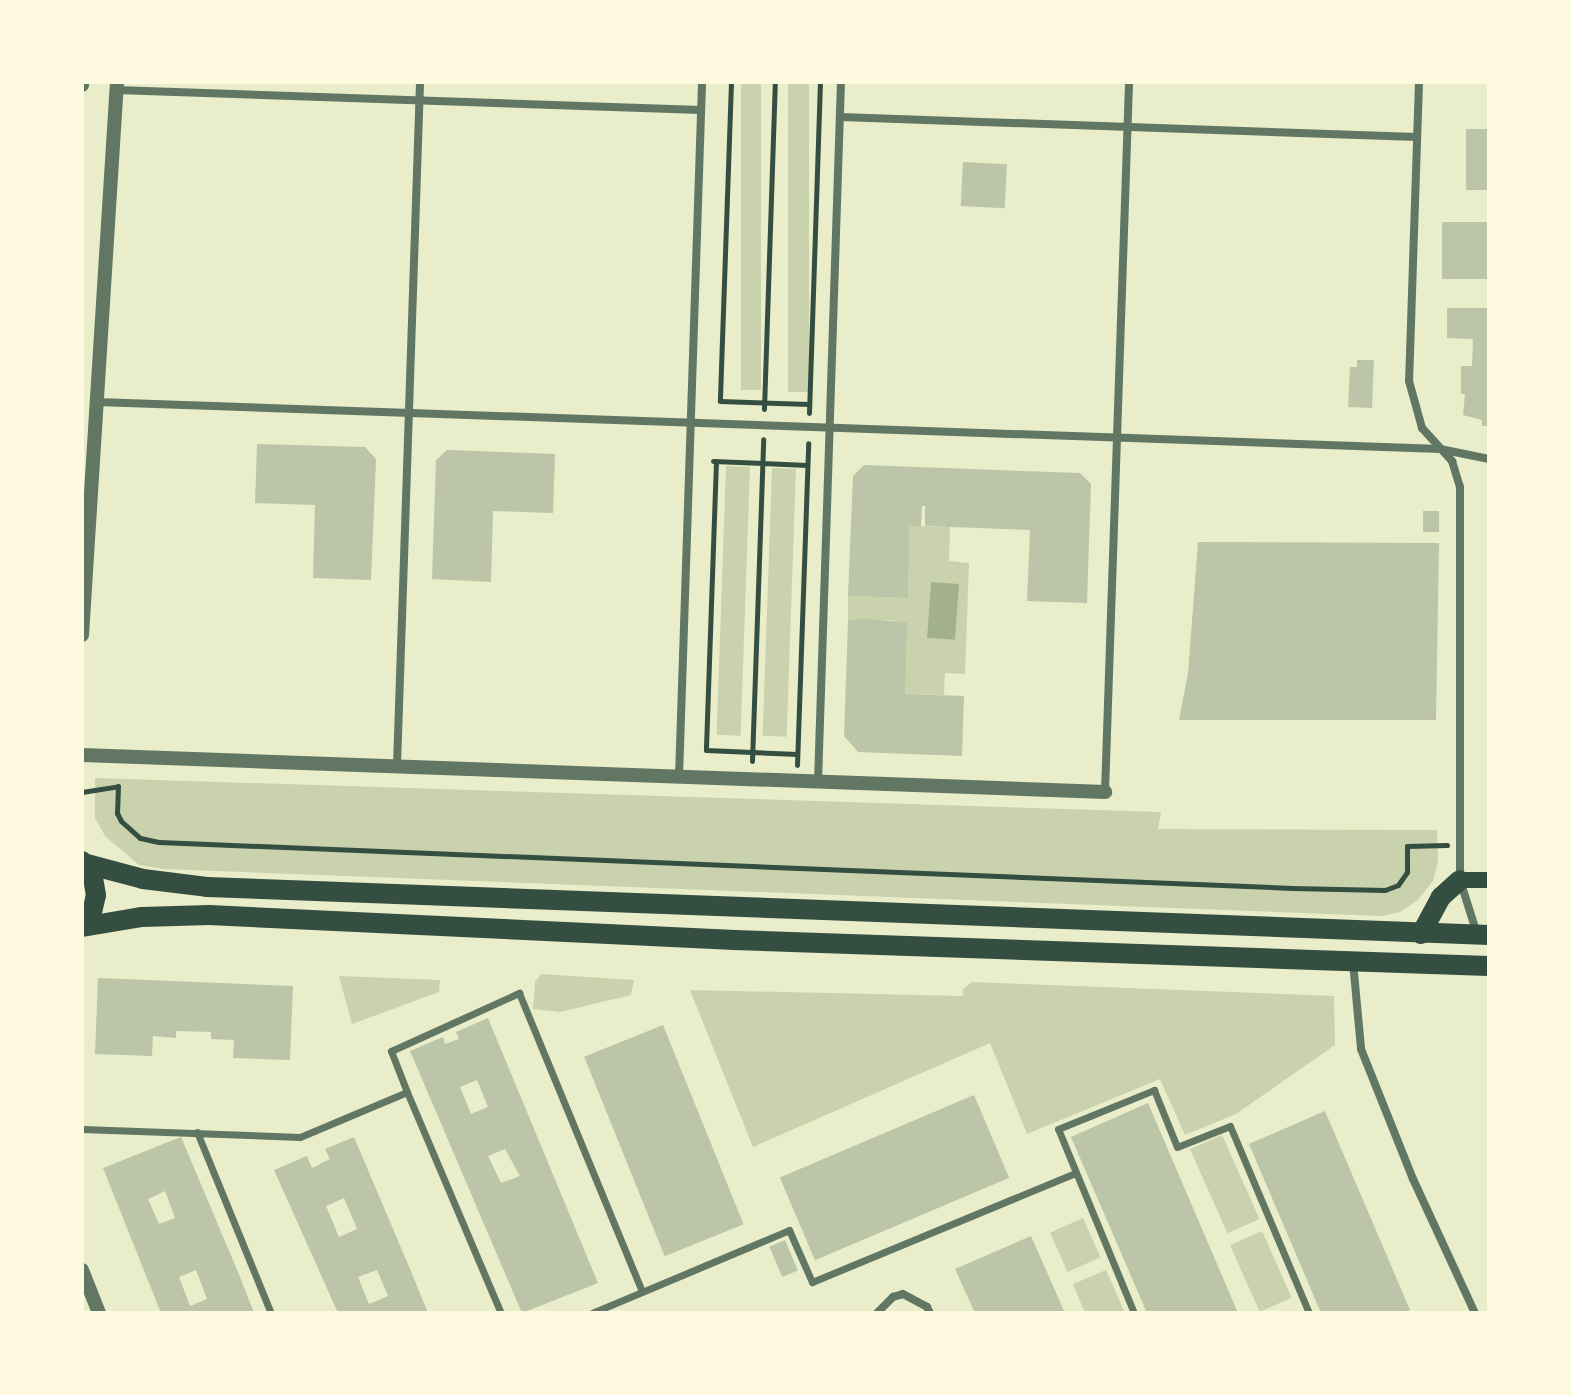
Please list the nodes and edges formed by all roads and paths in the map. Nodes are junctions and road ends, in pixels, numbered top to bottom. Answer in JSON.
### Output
{"nodes":[{"id":1,"x":420,"y":82,"type":"edge"},
{"id":2,"x":702,"y":82,"type":"edge"},
{"id":3,"x":731,"y":82,"type":"edge"},
{"id":4,"x":841,"y":82,"type":"edge"},
{"id":5,"x":1129,"y":82,"type":"edge"},
{"id":6,"x":1419,"y":82,"type":"edge"},
{"id":7,"x":117,"y":86,"type":"edge"},
{"id":8,"x":419,"y":101,"type":"junction"},
{"id":9,"x":701,"y":110,"type":"junction"},
{"id":10,"x":840,"y":117,"type":"junction"},
{"id":11,"x":1128,"y":127,"type":"junction"},
{"id":12,"x":1417,"y":137,"type":"junction"},
{"id":13,"x":97,"y":402,"type":"junction"},
{"id":14,"x":809,"y":404,"type":"dead end"},
{"id":15,"x":409,"y":413,"type":"junction"},
{"id":16,"x":691,"y":423,"type":"junction"},
{"id":17,"x":830,"y":428,"type":"junction"},
{"id":18,"x":1117,"y":438,"type":"junction"},
{"id":19,"x":1440,"y":449,"type":"junction"},
{"id":20,"x":1489,"y":459,"type":"edge"},
{"id":21,"x":690,"y":460,"type":"junction"},
{"id":22,"x":716,"y":461,"type":"junction"},
{"id":23,"x":828,"y":466,"type":"junction"},
{"id":24,"x":82,"y":635,"type":"edge"},
{"id":25,"x":797,"y":754,"type":"dead end"},
{"id":26,"x":82,"y":755,"type":"edge"},
{"id":27,"x":397,"y":766,"type":"junction"},
{"id":28,"x":679,"y":777,"type":"junction"},
{"id":29,"x":818,"y":782,"type":"junction"},
{"id":30,"x":82,"y":792,"type":"edge"},
{"id":31,"x":1105,"y":792,"type":"joint"},
{"id":32,"x":1438,"y":845,"type":"dead end"},
{"id":33,"x":83,"y":862,"type":"edge"},
{"id":34,"x":1460,"y":880,"type":"junction"},
{"id":35,"x":1489,"y":880,"type":"edge"},
{"id":36,"x":82,"y":927,"type":"edge"},
{"id":37,"x":1421,"y":934,"type":"junction"},
{"id":38,"x":1483,"y":935,"type":"edge"},
{"id":39,"x":1353,"y":962,"type":"junction"},
{"id":40,"x":1489,"y":966,"type":"edge"},
{"id":41,"x":407,"y":1092,"type":"junction"},
{"id":42,"x":82,"y":1129,"type":"edge"},
{"id":43,"x":197,"y":1132,"type":"junction"},
{"id":44,"x":1075,"y":1173,"type":"junction"},
{"id":45,"x":82,"y":1270,"type":"edge"},
{"id":46,"x":642,"y":1292,"type":"junction"},
{"id":47,"x":617,"y":1302,"type":"junction"},
{"id":48,"x":99,"y":1313,"type":"edge"},
{"id":49,"x":271,"y":1313,"type":"edge"},
{"id":50,"x":501,"y":1313,"type":"edge"},
{"id":51,"x":592,"y":1313,"type":"edge"},
{"id":52,"x":621,"y":1313,"type":"edge"},
{"id":53,"x":877,"y":1313,"type":"edge"},
{"id":54,"x":930,"y":1313,"type":"edge"},
{"id":55,"x":1134,"y":1313,"type":"edge"},
{"id":56,"x":1309,"y":1313,"type":"edge"},
{"id":57,"x":1475,"y":1313,"type":"edge"}],
"edges":[{"from":1,"to":8,"type":"street"},
{"from":2,"to":9,"type":"street"},
{"from":3,"to":14,"type":"path"},
{"from":4,"to":10,"type":"street"},
{"from":5,"to":11,"type":"street"},
{"from":6,"to":12,"type":"street"},
{"from":7,"to":8,"type":"street"},
{"from":7,"to":13,"type":"street"},
{"from":8,"to":9,"type":"street"},
{"from":8,"to":15,"type":"street"},
{"from":9,"to":16,"type":"street"},
{"from":10,"to":11,"type":"street"},
{"from":10,"to":17,"type":"street"},
{"from":11,"to":12,"type":"street"},
{"from":11,"to":18,"type":"street"},
{"from":12,"to":19,"type":"street"},
{"from":13,"to":15,"type":"street"},
{"from":13,"to":24,"type":"street"},
{"from":15,"to":16,"type":"street"},
{"from":15,"to":27,"type":"street"},
{"from":16,"to":17,"type":"street"},
{"from":16,"to":21,"type":"street"},
{"from":17,"to":18,"type":"street"},
{"from":17,"to":23,"type":"street"},
{"from":18,"to":19,"type":"street"},
{"from":18,"to":31,"type":"street"},
{"from":19,"to":20,"type":"street"},
{"from":19,"to":34,"type":"street"},
{"from":21,"to":22,"type":"path"},
{"from":21,"to":28,"type":"street"},
{"from":22,"to":23,"type":"path"},
{"from":22,"to":25,"type":"path"},
{"from":23,"to":29,"type":"street"},
{"from":26,"to":27,"type":"street"},
{"from":27,"to":28,"type":"street"},
{"from":28,"to":29,"type":"street"},
{"from":29,"to":31,"type":"street"},
{"from":30,"to":32,"type":"path"},
{"from":33,"to":36,"type":"main road"},
{"from":33,"to":37,"type":"main road"},
{"from":34,"to":35,"type":"main road"},
{"from":34,"to":37,"type":"main road"},
{"from":34,"to":38,"type":"street"},
{"from":36,"to":39,"type":"main road"},
{"from":37,"to":38,"type":"main road"},
{"from":39,"to":40,"type":"main road"},
{"from":39,"to":57,"type":"street"},
{"from":41,"to":43,"type":"street"},
{"from":41,"to":46,"type":"street"},
{"from":41,"to":50,"type":"street"},
{"from":42,"to":43,"type":"street"},
{"from":43,"to":49,"type":"street"},
{"from":44,"to":46,"type":"street"},
{"from":44,"to":55,"type":"street"},
{"from":44,"to":56,"type":"street"},
{"from":45,"to":48,"type":"street"},
{"from":46,"to":47,"type":"street"},
{"from":47,"to":51,"type":"street"},
{"from":47,"to":52,"type":"street"},
{"from":53,"to":54,"type":"street"}]}
